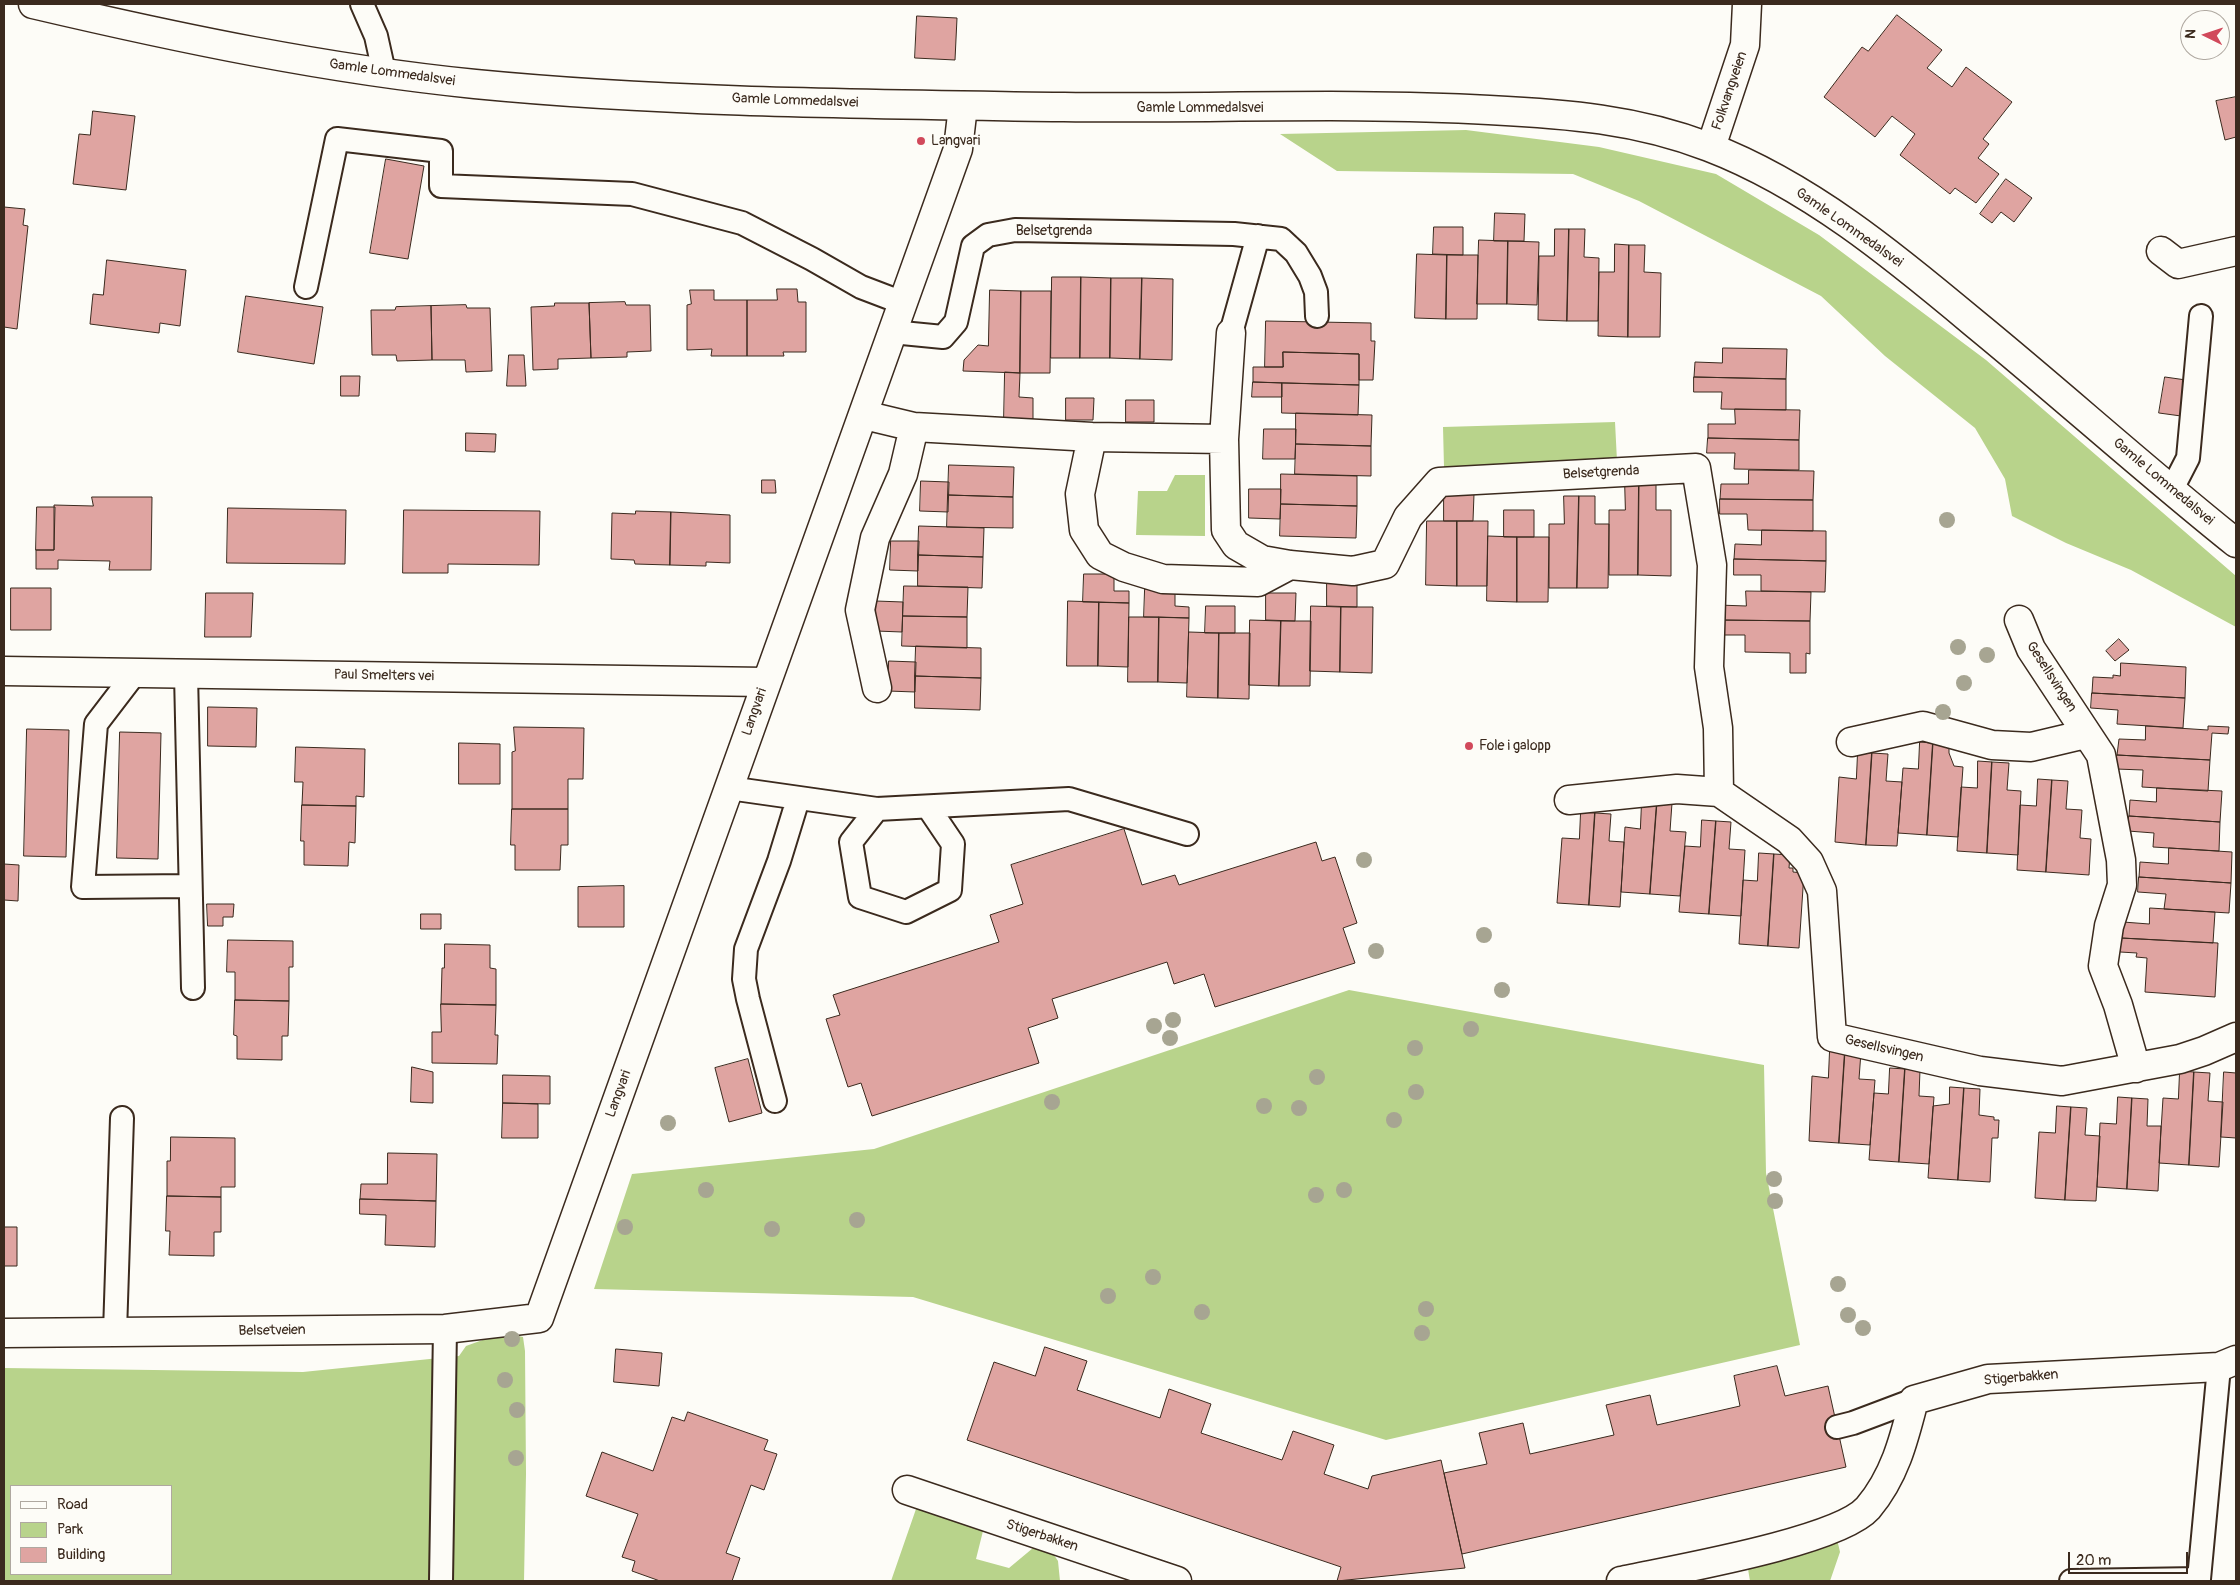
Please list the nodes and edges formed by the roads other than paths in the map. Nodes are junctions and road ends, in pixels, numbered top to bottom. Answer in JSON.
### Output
{"nodes":[{"id":1,"x":33,"y":4,"type":"edge"},
{"id":2,"x":362,"y":4,"type":"edge"},
{"id":3,"x":1747,"y":4,"type":"edge"},
{"id":4,"x":61,"y":7,"type":"edge"},
{"id":5,"x":384,"y":72,"type":"junction"},
{"id":6,"x":963,"y":106,"type":"junction"},
{"id":7,"x":1710,"y":148,"type":"junction"},
{"id":8,"x":1258,"y":236,"type":"junction"},
{"id":9,"x":2236,"y":250,"type":"edge"},
{"id":10,"x":2161,"y":251,"type":"dead end"},
{"id":11,"x":306,"y":287,"type":"dead end"},
{"id":12,"x":902,"y":303,"type":"junction"},
{"id":13,"x":1317,"y":316,"type":"dead end"},
{"id":14,"x":2201,"y":316,"type":"dead end"},
{"id":15,"x":892,"y":332,"type":"junction"},
{"id":16,"x":1231,"y":333,"type":"joint"},
{"id":17,"x":864,"y":415,"type":"junction"},
{"id":18,"x":914,"y":427,"type":"junction"},
{"id":19,"x":1092,"y":436,"type":"junction"},
{"id":20,"x":1224,"y":439,"type":"junction"},
{"id":21,"x":2171,"y":491,"type":"junction"},
{"id":22,"x":2236,"y":543,"type":"edge"},
{"id":23,"x":1290,"y":566,"type":"junction"},
{"id":24,"x":2018,"y":620,"type":"dead end"},
{"id":25,"x":4,"y":671,"type":"edge"},
{"id":26,"x":135,"y":673,"type":"junction"},
{"id":27,"x":186,"y":674,"type":"junction"},
{"id":28,"x":765,"y":682,"type":"junction"},
{"id":29,"x":877,"y":688,"type":"dead end"},
{"id":30,"x":2086,"y":734,"type":"junction"},
{"id":31,"x":1851,"y":742,"type":"dead end"},
{"id":32,"x":729,"y":788,"type":"junction"},
{"id":33,"x":1719,"y":792,"type":"junction"},
{"id":34,"x":798,"y":798,"type":"junction"},
{"id":35,"x":1569,"y":800,"type":"dead end"},
{"id":36,"x":928,"y":807,"type":"junction"},
{"id":37,"x":877,"y":809,"type":"junction"},
{"id":38,"x":1187,"y":834,"type":"dead end"},
{"id":39,"x":190,"y":886,"type":"junction"},
{"id":40,"x":193,"y":988,"type":"dead end"},
{"id":41,"x":2236,"y":1037,"type":"edge"},
{"id":42,"x":2136,"y":1068,"type":"junction"},
{"id":43,"x":775,"y":1101,"type":"dead end"},
{"id":44,"x":122,"y":1118,"type":"dead end"},
{"id":45,"x":539,"y":1318,"type":"joint"},
{"id":46,"x":445,"y":1329,"type":"junction"},
{"id":47,"x":115,"y":1332,"type":"junction"},
{"id":48,"x":4,"y":1333,"type":"edge"},
{"id":49,"x":2227,"y":1363,"type":"edge"},
{"id":50,"x":1914,"y":1400,"type":"junction"},
{"id":51,"x":1837,"y":1427,"type":"dead end"},
{"id":52,"x":907,"y":1490,"type":"dead end"},
{"id":53,"x":2199,"y":1580,"type":"edge"},
{"id":54,"x":442,"y":1581,"type":"edge"},
{"id":55,"x":1177,"y":1581,"type":"edge"},
{"id":56,"x":1622,"y":1581,"type":"edge"},
{"id":57,"x":2071,"y":1581,"type":"edge"}],
"edges":[{"from":1,"to":4,"type":"street","name":"Gamle Lommedalsvei"},
{"from":2,"to":5,"type":"lane"},
{"from":3,"to":7,"type":"street","name":"Folkvangveien"},
{"from":4,"to":5,"type":"street","name":"Gamle Lommedalsvei"},
{"from":5,"to":6,"type":"street","name":"Gamle Lommedalsvei"},
{"from":6,"to":7,"type":"street","name":"Gamle Lommedalsvei"},
{"from":6,"to":12,"type":"street","name":"Langvari"},
{"from":7,"to":21,"type":"street","name":"Gamle Lommedalsvei"},
{"from":8,"to":13,"type":"lane","name":"Belsetgrenda"},
{"from":8,"to":15,"type":"lane","name":"Belsetgrenda"},
{"from":8,"to":16,"type":"lane","name":"Belsetgrenda"},
{"from":9,"to":10,"type":"street"},
{"from":11,"to":12,"type":"lane"},
{"from":12,"to":15,"type":"street","name":"Langvari"},
{"from":14,"to":21,"type":"lane"},
{"from":15,"to":17,"type":"street","name":"Langvari"},
{"from":16,"to":20,"type":"street","name":"Belsetgrenda"},
{"from":17,"to":18,"type":"street"},
{"from":17,"to":28,"type":"street","name":"Langvari"},
{"from":18,"to":19,"type":"street"},
{"from":18,"to":29,"type":"street"},
{"from":19,"to":20,"type":"street"},
{"from":19,"to":23,"type":"street"},
{"from":20,"to":23,"type":"street","name":"Belsetgrenda"},
{"from":21,"to":22,"type":"street","name":"Gamle Lommedalsvei"},
{"from":23,"to":33,"type":"street","name":"Belsetgrenda"},
{"from":24,"to":30,"type":"street","name":"Gesellsvingen"},
{"from":25,"to":26,"type":"street","name":"Paul Smelters vei"},
{"from":26,"to":27,"type":"street","name":"Paul Smelters vei"},
{"from":26,"to":39,"type":"lane"},
{"from":27,"to":28,"type":"street","name":"Paul Smelters vei"},
{"from":27,"to":39,"type":"lane"},
{"from":28,"to":32,"type":"street","name":"Langvari"},
{"from":30,"to":31,"type":"street"},
{"from":30,"to":42,"type":"street","name":"Gesellsvingen"},
{"from":32,"to":34,"type":"lane"},
{"from":32,"to":45,"type":"street","name":"Langvari"},
{"from":33,"to":35,"type":"street"},
{"from":33,"to":42,"type":"street","name":"Gesellsvingen"},
{"from":34,"to":37,"type":"lane"},
{"from":34,"to":43,"type":"lane"},
{"from":36,"to":37,"type":"lane"},
{"from":36,"to":37,"type":"lane"},
{"from":36,"to":38,"type":"lane"},
{"from":39,"to":40,"type":"lane"},
{"from":41,"to":42,"type":"street","name":"Gesellsvingen"},
{"from":44,"to":47,"type":"lane"},
{"from":45,"to":46,"type":"street","name":"Belsetveien"},
{"from":46,"to":47,"type":"street","name":"Belsetveien"},
{"from":46,"to":54,"type":"lane"},
{"from":47,"to":48,"type":"street","name":"Belsetveien"},
{"from":49,"to":50,"type":"street","name":"Stigerbakken"},
{"from":49,"to":53,"type":"lane"},
{"from":50,"to":51,"type":"lane"},
{"from":50,"to":56,"type":"street"},
{"from":52,"to":55,"type":"street","name":"Stigerbakken"},
{"from":53,"to":57,"type":"lane"}]}
